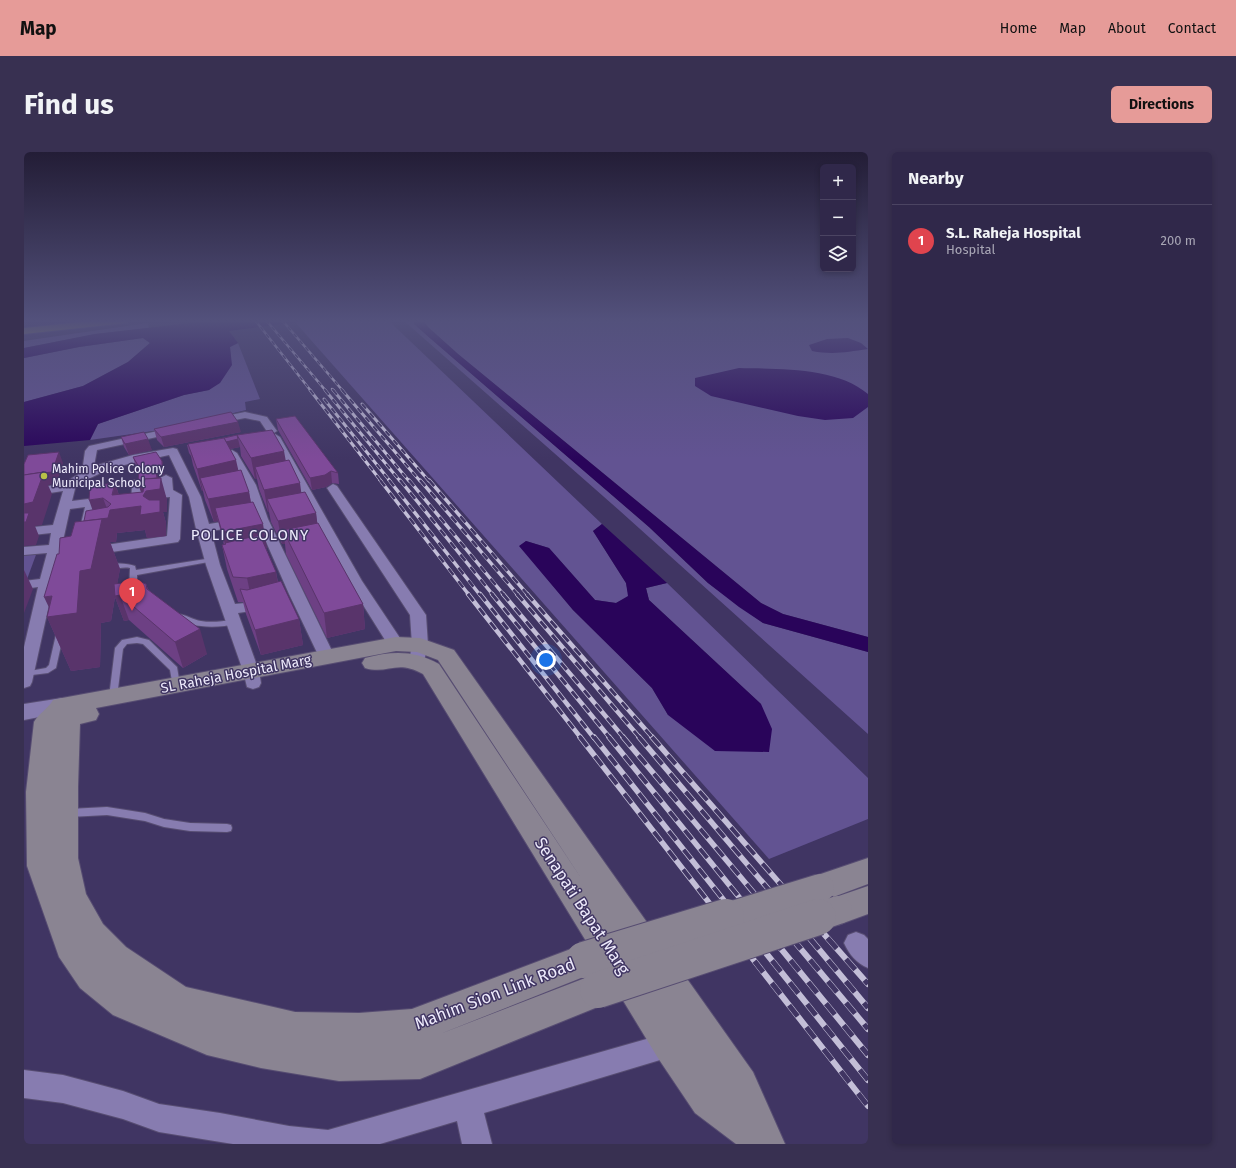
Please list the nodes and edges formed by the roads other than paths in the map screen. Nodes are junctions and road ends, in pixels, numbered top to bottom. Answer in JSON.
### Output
{"nodes":[{"id":1,"x":206,"y":423,"type":"edge"},
{"id":2,"x":182,"y":428,"type":"edge"},
{"id":3,"x":272,"y":431,"type":"junction"},
{"id":4,"x":256,"y":434,"type":"edge"},
{"id":5,"x":152,"y":435,"type":"junction"},
{"id":6,"x":188,"y":448,"type":"edge"},
{"id":7,"x":232,"y":453,"type":"edge"},
{"id":8,"x":175,"y":457,"type":"junction"},
{"id":9,"x":88,"y":472,"type":"junction"},
{"id":10,"x":296,"y":476,"type":"junction"},
{"id":11,"x":281,"y":479,"type":"edge"},
{"id":12,"x":138,"y":482,"type":"edge"},
{"id":13,"x":265,"y":482,"type":"edge"},
{"id":14,"x":244,"y":486,"type":"junction"},
{"id":15,"x":70,"y":487,"type":"junction"},
{"id":16,"x":164,"y":487,"type":"junction"},
{"id":17,"x":333,"y":488,"type":"dead end"},
{"id":18,"x":192,"y":491,"type":"junction"},
{"id":19,"x":24,"y":493,"type":"edge"},
{"id":20,"x":210,"y":493,"type":"edge"},
{"id":21,"x":92,"y":502,"type":"junction"},
{"id":22,"x":137,"y":503,"type":"junction"},
{"id":23,"x":65,"y":506,"type":"junction"},
{"id":24,"x":313,"y":507,"type":"junction"},
{"id":25,"x":298,"y":510,"type":"edge"},
{"id":26,"x":276,"y":514,"type":"edge"},
{"id":27,"x":262,"y":517,"type":"junction"},
{"id":28,"x":92,"y":529,"type":"junction"},
{"id":29,"x":202,"y":529,"type":"junction"},
{"id":30,"x":58,"y":531,"type":"junction"},
{"id":31,"x":24,"y":532,"type":"edge"},
{"id":32,"x":130,"y":533,"type":"dead end"},
{"id":33,"x":331,"y":539,"type":"junction"},
{"id":34,"x":315,"y":543,"type":"edge"},
{"id":35,"x":128,"y":546,"type":"junction"},
{"id":36,"x":55,"y":548,"type":"junction"},
{"id":37,"x":292,"y":548,"type":"edge"},
{"id":38,"x":24,"y":551,"type":"edge"},
{"id":39,"x":272,"y":553,"type":"junction"},
{"id":40,"x":212,"y":560,"type":"junction"},
{"id":41,"x":101,"y":568,"type":"edge"},
{"id":42,"x":134,"y":573,"type":"junction"},
{"id":43,"x":51,"y":577,"type":"junction"},
{"id":44,"x":24,"y":585,"type":"edge"},
{"id":45,"x":140,"y":597,"type":"edge"},
{"id":46,"x":280,"y":602,"type":"edge"},
{"id":47,"x":174,"y":613,"type":"edge"},
{"id":48,"x":231,"y":616,"type":"junction"},
{"id":49,"x":62,"y":626,"type":"edge"},
{"id":50,"x":420,"y":651,"type":"junction"},
{"id":51,"x":327,"y":657,"type":"junction"},
{"id":52,"x":252,"y":677,"type":"junction"},
{"id":53,"x":25,"y":678,"type":"edge"},
{"id":54,"x":176,"y":685,"type":"junction"},
{"id":55,"x":113,"y":697,"type":"junction"},
{"id":56,"x":45,"y":717,"type":"edge"},
{"id":57,"x":64,"y":814,"type":"junction"},
{"id":58,"x":227,"y":828,"type":"dead end"},
{"id":59,"x":868,"y":871,"type":"edge"},
{"id":60,"x":829,"y":899,"type":"junction"},
{"id":61,"x":868,"y":900,"type":"edge"},
{"id":62,"x":550,"y":973,"type":"junction"},
{"id":63,"x":564,"y":1003,"type":"junction"},
{"id":64,"x":671,"y":1045,"type":"junction"},
{"id":65,"x":24,"y":1084,"type":"edge"},
{"id":66,"x":467,"y":1104,"type":"junction"},
{"id":67,"x":763,"y":1142,"type":"edge"},
{"id":68,"x":326,"y":1144,"type":"edge"},
{"id":69,"x":330,"y":1144,"type":"edge"},
{"id":70,"x":478,"y":1144,"type":"edge"}],
"edges":[{"from":1,"to":3,"type":"street"},
{"from":2,"to":5,"type":"street"},
{"from":3,"to":4,"type":"street"},
{"from":3,"to":10,"type":"street"},
{"from":5,"to":8,"type":"street"},
{"from":5,"to":9,"type":"street"},
{"from":6,"to":8,"type":"street"},
{"from":7,"to":14,"type":"street"},
{"from":8,"to":9,"type":"street"},
{"from":8,"to":18,"type":"street"},
{"from":9,"to":15,"type":"street"},
{"from":10,"to":11,"type":"street"},
{"from":10,"to":24,"type":"street"},
{"from":12,"to":22,"type":"street"},
{"from":13,"to":14,"type":"street"},
{"from":14,"to":27,"type":"street"},
{"from":15,"to":19,"type":"street"},
{"from":15,"to":23,"type":"street"},
{"from":16,"to":18,"type":"street"},
{"from":16,"to":22,"type":"street"},
{"from":16,"to":35,"type":"street"},
{"from":17,"to":50,"type":"street"},
{"from":18,"to":20,"type":"street"},
{"from":18,"to":29,"type":"street"},
{"from":21,"to":22,"type":"street"},
{"from":21,"to":23,"type":"street"},
{"from":21,"to":28,"type":"street"},
{"from":23,"to":30,"type":"street"},
{"from":24,"to":25,"type":"street"},
{"from":24,"to":33,"type":"street"},
{"from":26,"to":27,"type":"street"},
{"from":27,"to":29,"type":"street"},
{"from":27,"to":39,"type":"street"},
{"from":28,"to":30,"type":"street"},
{"from":28,"to":35,"type":"street"},
{"from":29,"to":40,"type":"street"},
{"from":30,"to":31,"type":"street"},
{"from":30,"to":36,"type":"street"},
{"from":32,"to":35,"type":"street"},
{"from":33,"to":34,"type":"street"},
{"from":33,"to":50,"type":"street"},
{"from":36,"to":38,"type":"street"},
{"from":36,"to":43,"type":"street"},
{"from":37,"to":39,"type":"street"},
{"from":39,"to":51,"type":"street"},
{"from":40,"to":42,"type":"lane"},
{"from":40,"to":48,"type":"street"},
{"from":41,"to":42,"type":"lane"},
{"from":42,"to":45,"type":"lane"},
{"from":43,"to":44,"type":"street"},
{"from":43,"to":53,"type":"street"},
{"from":46,"to":48,"type":"street"},
{"from":47,"to":48,"type":"lane"},
{"from":48,"to":52,"type":"street"},
{"from":49,"to":53,"type":"lane"},
{"from":50,"to":51,"type":"main road","name":"SL Raheja Hospital Marg"},
{"from":50,"to":52,"type":"main road","name":"SL Raheja Hospital Marg"},
{"from":50,"to":64,"type":"main road","name":"Senapati Bapat Marg"},
{"from":50,"to":67,"type":"main road","name":"Senapati Bapat Marg"},
{"from":51,"to":52,"type":"main road","name":"SL Raheja Hospital Marg"},
{"from":52,"to":54,"type":"main road","name":"SL Raheja Hospital Marg"},
{"from":52,"to":56,"type":"main road","name":"SL Raheja Hospital Marg"},
{"from":54,"to":55,"type":"main road","name":"SL Raheja Hospital Marg"},
{"from":54,"to":55,"type":"lane"},
{"from":55,"to":56,"type":"main road","name":"SL Raheja Hospital Marg"},
{"from":56,"to":57,"type":"main road","name":"Mahim Sion Link Road"},
{"from":56,"to":63,"type":"main road","name":"Mahim Sion Link Road"},
{"from":57,"to":58,"type":"lane"},
{"from":57,"to":62,"type":"main road","name":"Mahim Sion Link Road"},
{"from":59,"to":60,"type":"main road","name":"Mahim Sion Link Road"},
{"from":60,"to":61,"type":"main road","name":"Mahim Sion Link Road"},
{"from":60,"to":62,"type":"main road","name":"Mahim Sion Link Road","bridge":true},
{"from":60,"to":63,"type":"main road","name":"Mahim Sion Link Road","bridge":true},
{"from":62,"to":63,"type":"main road"},
{"from":64,"to":66,"type":"street"},
{"from":64,"to":67,"type":"main road","name":"Senapati Bapat Marg"},
{"from":65,"to":68,"type":"street"},
{"from":66,"to":69,"type":"street"},
{"from":66,"to":70,"type":"street"}]}
